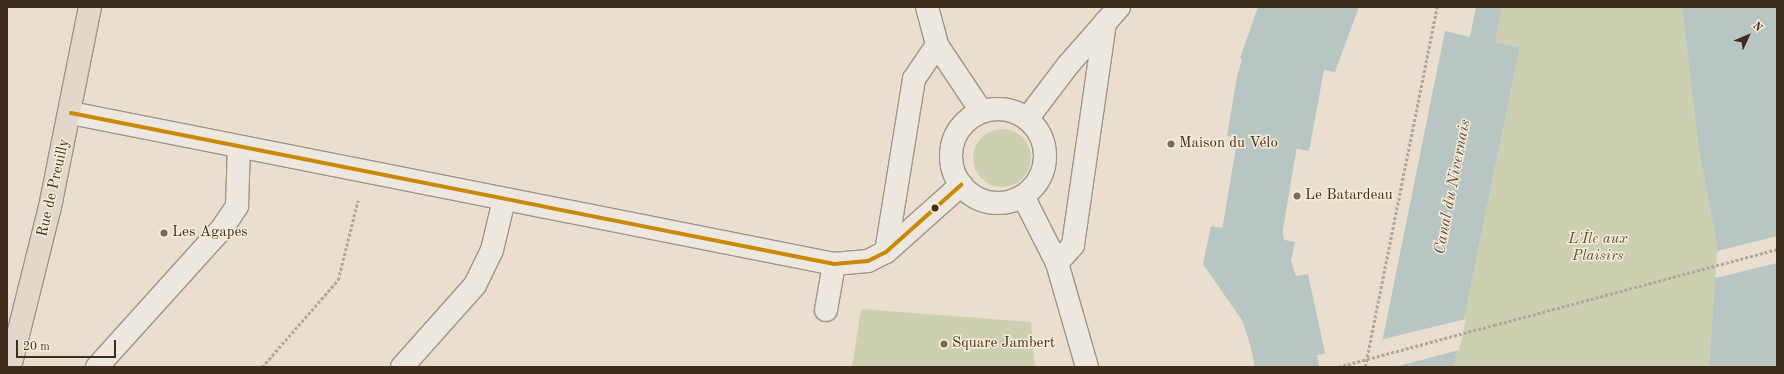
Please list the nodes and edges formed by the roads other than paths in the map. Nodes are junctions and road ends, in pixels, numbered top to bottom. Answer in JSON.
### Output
{"nodes":[{"id":1,"x":90,"y":7,"type":"edge"},
{"id":2,"x":926,"y":7,"type":"edge"},
{"id":3,"x":1112,"y":14,"type":"edge"},
{"id":4,"x":937,"y":45,"type":"junction"},
{"id":5,"x":982,"y":112,"type":"junction"},
{"id":6,"x":71,"y":114,"type":"junction"},
{"id":7,"x":1028,"y":119,"type":"junction"},
{"id":8,"x":239,"y":147,"type":"junction"},
{"id":9,"x":961,"y":185,"type":"junction"},
{"id":10,"x":1023,"y":196,"type":"junction"},
{"id":11,"x":504,"y":200,"type":"junction"},
{"id":12,"x":886,"y":252,"type":"junction"},
{"id":13,"x":1057,"y":263,"type":"junction"},
{"id":14,"x":834,"y":264,"type":"junction"},
{"id":15,"x":826,"y":310,"type":"dead end"},
{"id":16,"x":1086,"y":364,"type":"edge"},
{"id":17,"x":10,"y":367,"type":"edge"},
{"id":18,"x":97,"y":367,"type":"edge"},
{"id":19,"x":402,"y":367,"type":"edge"}],
"edges":[{"from":1,"to":6,"type":"main road","name":"Rue de Preuilly"},
{"from":2,"to":4,"type":"street"},
{"from":3,"to":7,"type":"street"},
{"from":3,"to":13,"type":"street"},
{"from":4,"to":5,"type":"street"},
{"from":4,"to":12,"type":"street"},
{"from":5,"to":7,"type":"street"},
{"from":5,"to":9,"type":"street"},
{"from":6,"to":8,"type":"street"},
{"from":6,"to":17,"type":"main road","name":"Rue de Preuilly"},
{"from":7,"to":10,"type":"street"},
{"from":8,"to":11,"type":"street"},
{"from":8,"to":18,"type":"street"},
{"from":9,"to":10,"type":"street"},
{"from":9,"to":12,"type":"street"},
{"from":10,"to":13,"type":"street"},
{"from":11,"to":14,"type":"street"},
{"from":11,"to":19,"type":"street"},
{"from":12,"to":14,"type":"street"},
{"from":13,"to":16,"type":"street"},
{"from":14,"to":15,"type":"street"}]}
